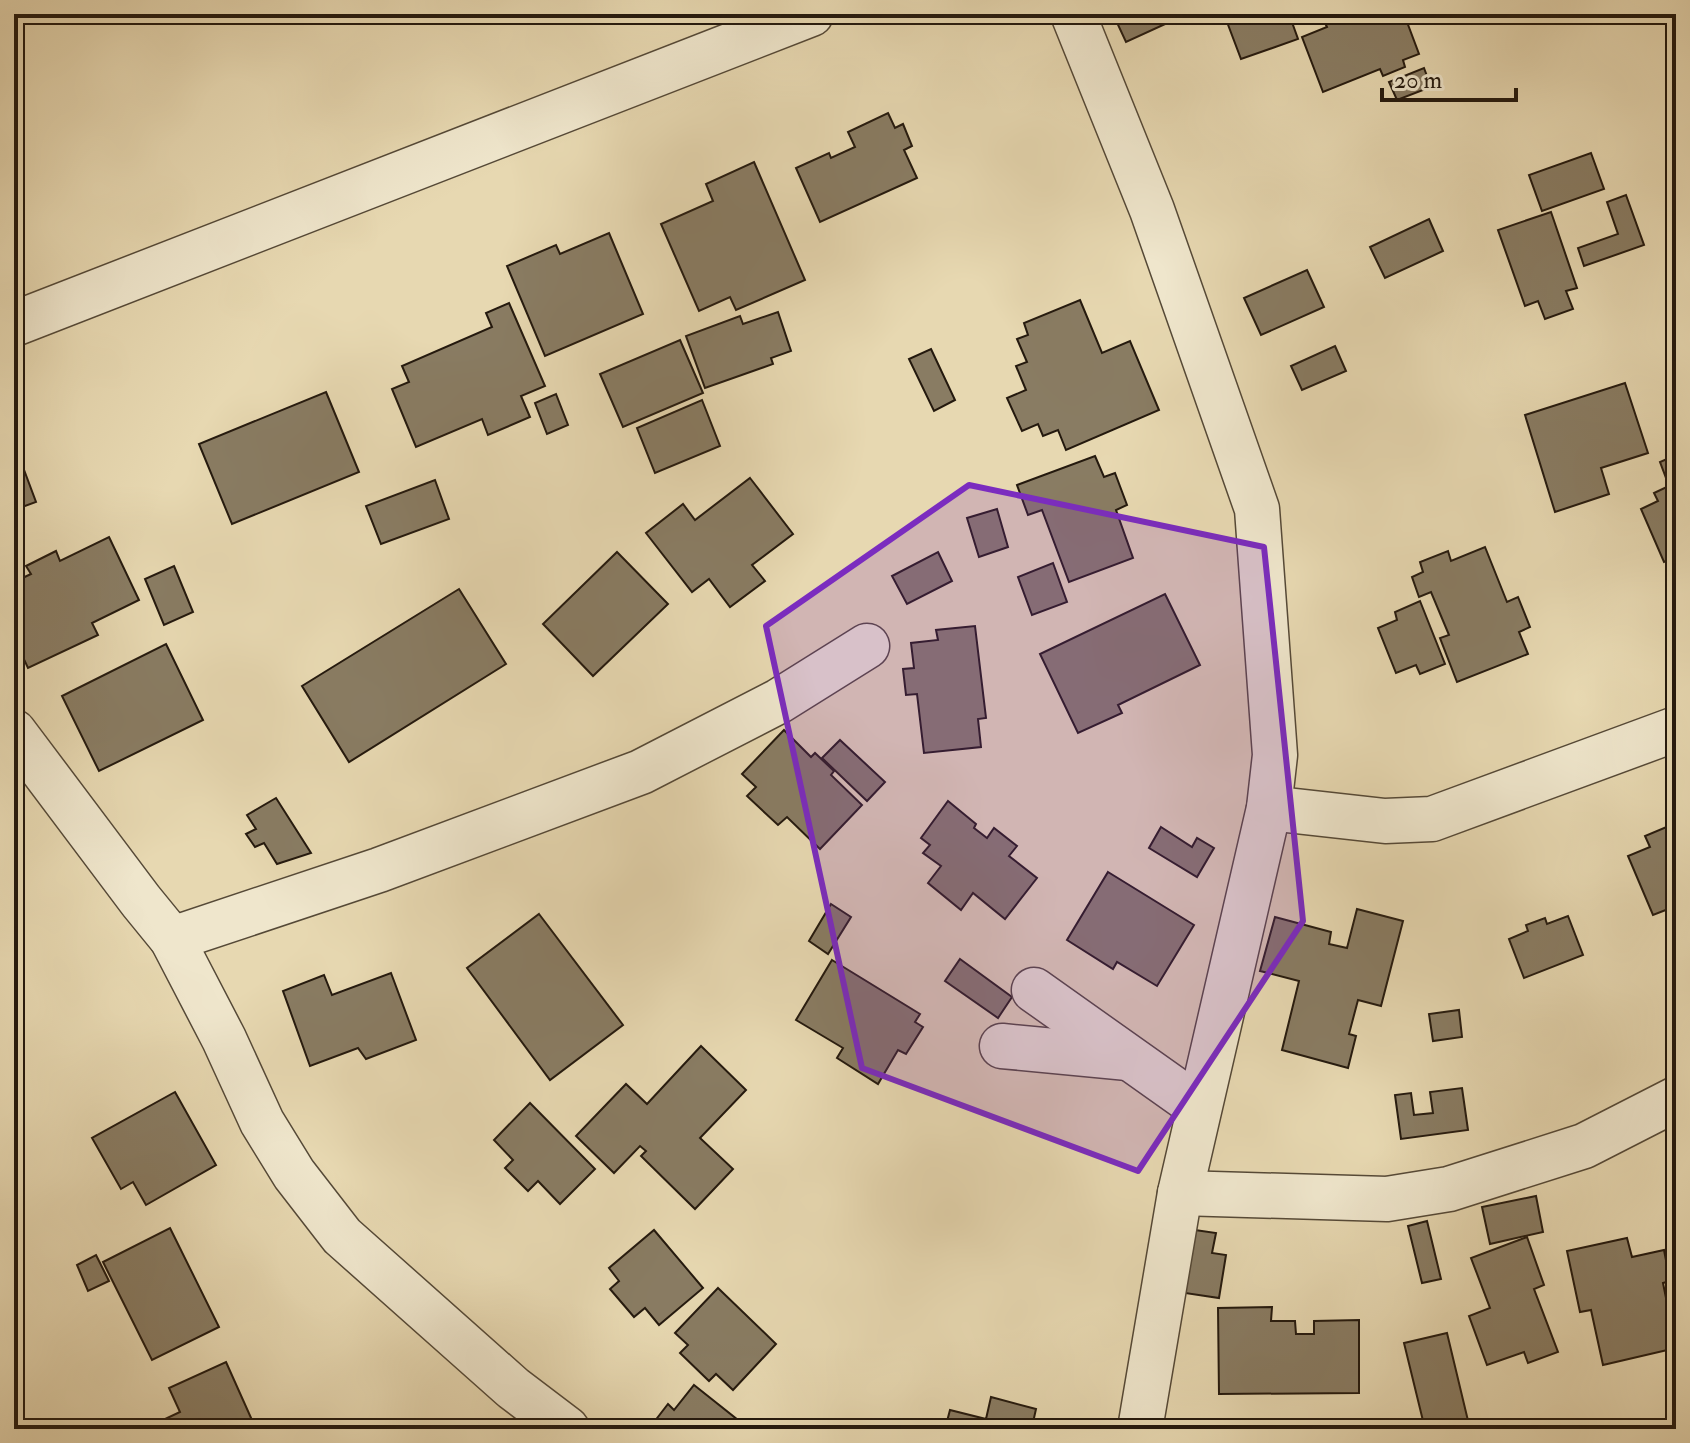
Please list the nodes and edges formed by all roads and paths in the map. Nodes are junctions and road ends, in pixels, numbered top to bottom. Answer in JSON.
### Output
{"nodes":[{"id":1,"x":811,"y":14,"type":"edge"},
{"id":2,"x":1073,"y":14,"type":"edge"},
{"id":3,"x":14,"y":324,"type":"edge"},
{"id":4,"x":867,"y":646,"type":"dead end"},
{"id":5,"x":1676,"y":729,"type":"edge"},
{"id":6,"x":14,"y":732,"type":"edge"},
{"id":7,"x":1269,"y":808,"type":"junction"},
{"id":8,"x":172,"y":939,"type":"junction"},
{"id":9,"x":1034,"y":990,"type":"dead end"},
{"id":10,"x":1002,"y":1046,"type":"dead end"},
{"id":11,"x":1131,"y":1058,"type":"junction"},
{"id":12,"x":1676,"y":1099,"type":"edge"},
{"id":13,"x":1199,"y":1107,"type":"junction"},
{"id":14,"x":1180,"y":1193,"type":"junction"},
{"id":15,"x":567,"y":1429,"type":"edge"},
{"id":16,"x":1140,"y":1429,"type":"edge"}],
"edges":[{"from":1,"to":3,"type":"street"},
{"from":2,"to":7,"type":"street"},
{"from":4,"to":8,"type":"street"},
{"from":5,"to":7,"type":"street"},
{"from":6,"to":8,"type":"street"},
{"from":7,"to":13,"type":"street"},
{"from":8,"to":15,"type":"street"},
{"from":9,"to":11,"type":"street"},
{"from":10,"to":11,"type":"street"},
{"from":11,"to":13,"type":"street"},
{"from":12,"to":14,"type":"street"},
{"from":13,"to":14,"type":"street"},
{"from":14,"to":16,"type":"street"}]}
